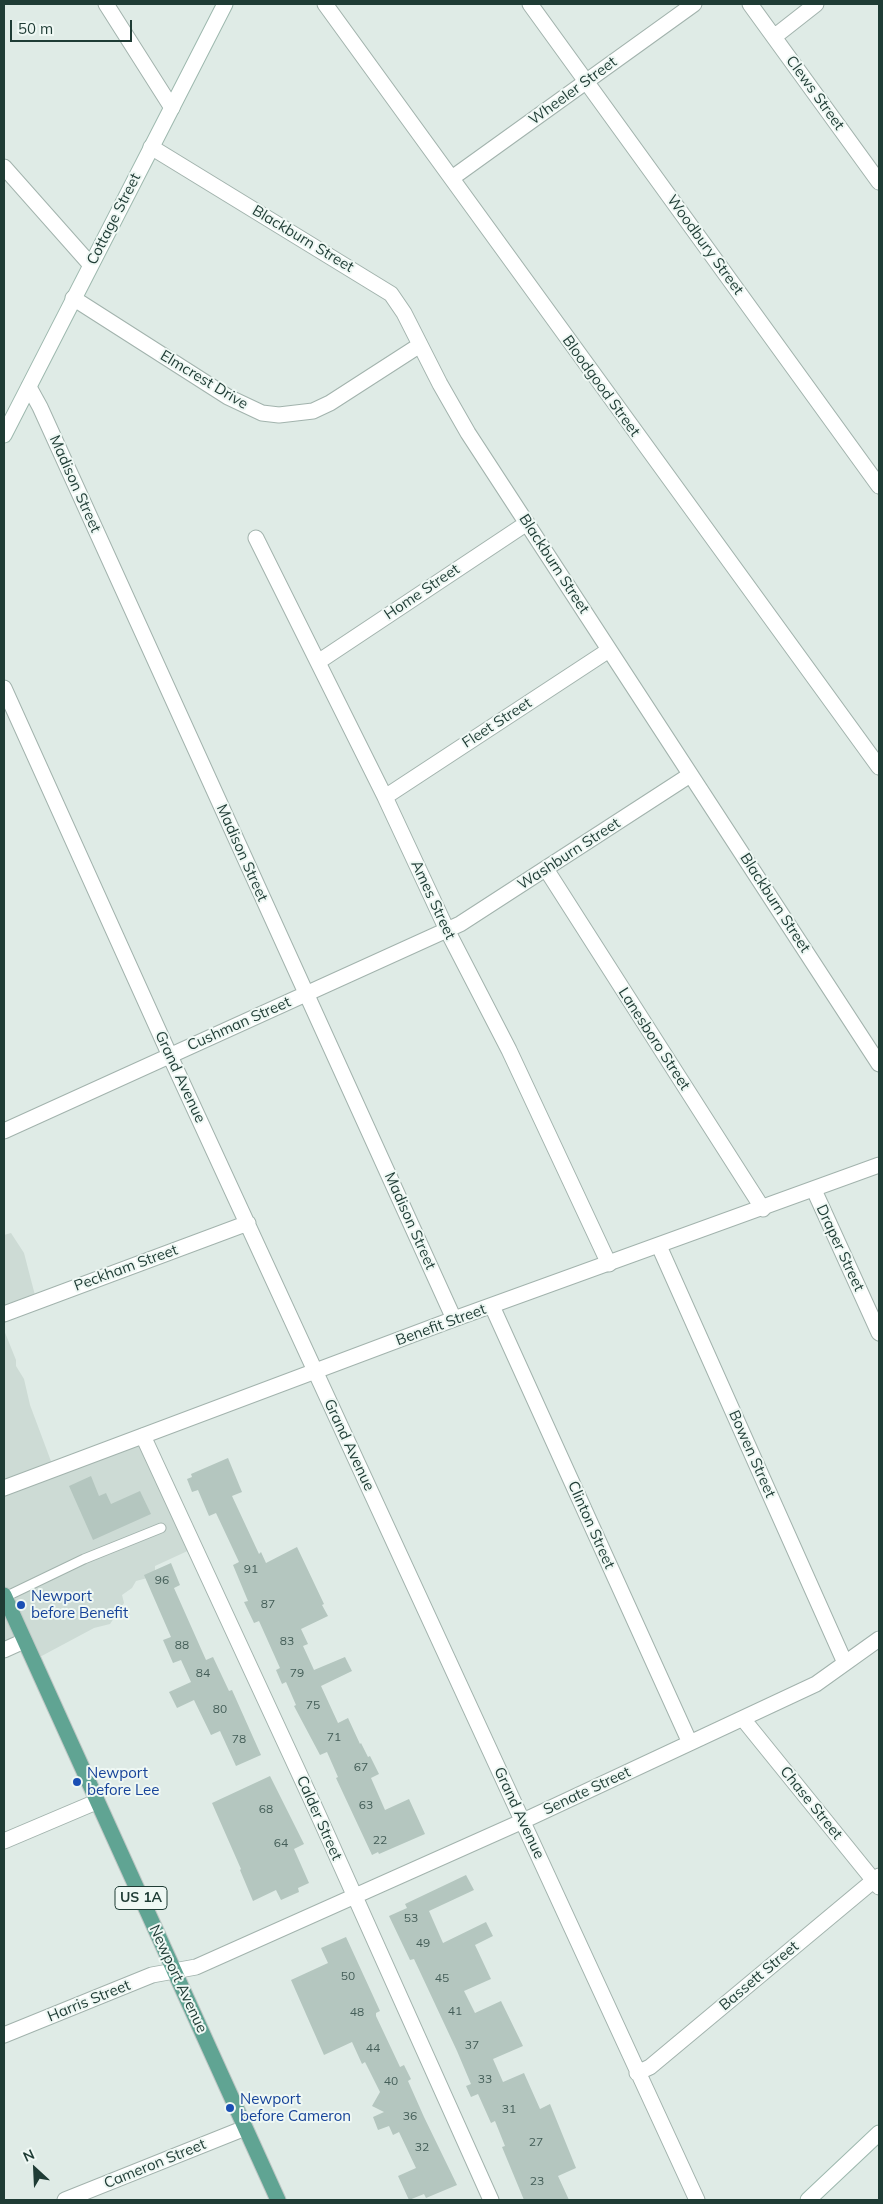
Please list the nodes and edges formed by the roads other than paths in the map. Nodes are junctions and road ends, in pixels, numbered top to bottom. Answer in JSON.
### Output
{"nodes":[{"id":1,"x":106,"y":4,"type":"edge"},
{"id":2,"x":225,"y":4,"type":"edge"},
{"id":3,"x":325,"y":4,"type":"edge"},
{"id":4,"x":530,"y":4,"type":"edge"},
{"id":5,"x":694,"y":4,"type":"edge"},
{"id":6,"x":750,"y":4,"type":"edge"},
{"id":7,"x":816,"y":4,"type":"edge"},
{"id":8,"x":774,"y":37,"type":"junction"},
{"id":9,"x":587,"y":81,"type":"junction"},
{"id":10,"x":172,"y":108,"type":"junction"},
{"id":11,"x":151,"y":147,"type":"junction"},
{"id":12,"x":4,"y":167,"type":"edge"},
{"id":13,"x":452,"y":178,"type":"junction"},
{"id":14,"x":879,"y":182,"type":"edge"},
{"id":15,"x":90,"y":264,"type":"junction"},
{"id":16,"x":73,"y":298,"type":"junction"},
{"id":17,"x":420,"y":345,"type":"junction"},
{"id":18,"x":29,"y":386,"type":"junction"},
{"id":19,"x":4,"y":434,"type":"edge"},
{"id":20,"x":879,"y":486,"type":"edge"},
{"id":21,"x":527,"y":523,"type":"junction"},
{"id":22,"x":256,"y":538,"type":"dead end"},
{"id":23,"x":609,"y":650,"type":"junction"},
{"id":24,"x":318,"y":662,"type":"junction"},
{"id":25,"x":4,"y":688,"type":"edge"},
{"id":26,"x":879,"y":767,"type":"edge"},
{"id":27,"x":690,"y":775,"type":"junction"},
{"id":28,"x":385,"y":797,"type":"junction"},
{"id":29,"x":546,"y":869,"type":"junction"},
{"id":30,"x":447,"y":930,"type":"junction"},
{"id":31,"x":306,"y":994,"type":"junction"},
{"id":32,"x":170,"y":1056,"type":"junction"},
{"id":33,"x":879,"y":1064,"type":"edge"},
{"id":34,"x":4,"y":1130,"type":"edge"},
{"id":35,"x":879,"y":1165,"type":"edge"},
{"id":36,"x":814,"y":1190,"type":"junction"},
{"id":37,"x":763,"y":1209,"type":"junction"},
{"id":38,"x":248,"y":1223,"type":"junction"},
{"id":39,"x":659,"y":1246,"type":"junction"},
{"id":40,"x":609,"y":1264,"type":"junction"},
{"id":41,"x":492,"y":1306,"type":"junction"},
{"id":42,"x":4,"y":1314,"type":"edge"},
{"id":43,"x":454,"y":1319,"type":"junction"},
{"id":44,"x":879,"y":1333,"type":"edge"},
{"id":45,"x":316,"y":1373,"type":"junction"},
{"id":46,"x":143,"y":1436,"type":"junction"},
{"id":47,"x":4,"y":1488,"type":"edge"},
{"id":48,"x":161,"y":1528,"type":"dead end"},
{"id":49,"x":5,"y":1600,"type":"edge"},
{"id":50,"x":879,"y":1639,"type":"edge"},
{"id":51,"x":24,"y":1641,"type":"junction"},
{"id":52,"x":4,"y":1650,"type":"edge"},
{"id":53,"x":845,"y":1663,"type":"junction"},
{"id":54,"x":743,"y":1719,"type":"junction"},
{"id":55,"x":690,"y":1743,"type":"junction"},
{"id":56,"x":96,"y":1802,"type":"junction"},
{"id":57,"x":523,"y":1821,"type":"junction"},
{"id":58,"x":4,"y":1841,"type":"edge"},
{"id":59,"x":878,"y":1881,"type":"edge"},
{"id":60,"x":354,"y":1895,"type":"junction"},
{"id":61,"x":175,"y":1972,"type":"junction"},
{"id":62,"x":4,"y":2035,"type":"edge"},
{"id":63,"x":637,"y":2073,"type":"junction"},
{"id":64,"x":245,"y":2128,"type":"junction"},
{"id":65,"x":879,"y":2133,"type":"edge"},
{"id":66,"x":65,"y":2200,"type":"edge"},
{"id":67,"x":278,"y":2200,"type":"edge"},
{"id":68,"x":491,"y":2200,"type":"edge"},
{"id":69,"x":697,"y":2200,"type":"edge"},
{"id":70,"x":808,"y":2200,"type":"edge"}],
"edges":[{"from":1,"to":10,"type":"street"},
{"from":2,"to":10,"type":"street","name":"Cottage Street"},
{"from":3,"to":13,"type":"street","name":"Bloodgood Street"},
{"from":4,"to":9,"type":"street","name":"Woodbury Street"},
{"from":5,"to":9,"type":"street","name":"Wheeler Street"},
{"from":6,"to":8,"type":"street","name":"Clews Street"},
{"from":7,"to":8,"type":"street"},
{"from":8,"to":14,"type":"street","name":"Clews Street"},
{"from":9,"to":13,"type":"street","name":"Wheeler Street"},
{"from":9,"to":20,"type":"street","name":"Woodbury Street"},
{"from":10,"to":11,"type":"street","name":"Cottage Street"},
{"from":11,"to":15,"type":"street","name":"Cottage Street"},
{"from":11,"to":17,"type":"street","name":"Blackburn Street"},
{"from":12,"to":15,"type":"street"},
{"from":13,"to":26,"type":"street","name":"Bloodgood Street"},
{"from":15,"to":16,"type":"street","name":"Cottage Street"},
{"from":16,"to":17,"type":"street","name":"Elmcrest Drive"},
{"from":16,"to":18,"type":"street","name":"Cottage Street"},
{"from":17,"to":21,"type":"street","name":"Blackburn Street"},
{"from":18,"to":19,"type":"street","name":"Cottage Street"},
{"from":18,"to":31,"type":"street","name":"Madison Street"},
{"from":21,"to":23,"type":"street","name":"Blackburn Street"},
{"from":21,"to":24,"type":"street","name":"Home Street"},
{"from":22,"to":24,"type":"street","name":"Ames Street"},
{"from":23,"to":27,"type":"street","name":"Blackburn Street"},
{"from":23,"to":28,"type":"street","name":"Fleet Street"},
{"from":24,"to":28,"type":"street","name":"Ames Street"},
{"from":25,"to":32,"type":"street","name":"Grand Avenue"},
{"from":27,"to":29,"type":"street","name":"Washburn Street"},
{"from":27,"to":33,"type":"street","name":"Blackburn Street"},
{"from":28,"to":30,"type":"street","name":"Ames Street"},
{"from":29,"to":30,"type":"street","name":"Washburn Street"},
{"from":29,"to":37,"type":"street","name":"Lanesboro Street"},
{"from":30,"to":31,"type":"street","name":"Cushman Street"},
{"from":30,"to":40,"type":"street","name":"Ames Street"},
{"from":31,"to":32,"type":"street","name":"Cushman Street"},
{"from":31,"to":43,"type":"street","name":"Madison Street"},
{"from":32,"to":34,"type":"street","name":"Cushman Street"},
{"from":32,"to":38,"type":"street","name":"Grand Avenue"},
{"from":35,"to":36,"type":"street","name":"Benefit Street"},
{"from":36,"to":37,"type":"street","name":"Benefit Street"},
{"from":36,"to":44,"type":"street","name":"Draper Street"},
{"from":37,"to":39,"type":"street","name":"Benefit Street"},
{"from":38,"to":42,"type":"street","name":"Peckham Street"},
{"from":38,"to":45,"type":"street","name":"Grand Avenue"},
{"from":39,"to":40,"type":"street","name":"Benefit Street"},
{"from":39,"to":53,"type":"street","name":"Bowen Street"},
{"from":40,"to":41,"type":"street","name":"Benefit Street"},
{"from":41,"to":43,"type":"street","name":"Benefit Street"},
{"from":41,"to":55,"type":"street","name":"Clinton Street"},
{"from":43,"to":45,"type":"street","name":"Benefit Street"},
{"from":45,"to":46,"type":"street","name":"Benefit Street"},
{"from":45,"to":57,"type":"street","name":"Grand Avenue"},
{"from":46,"to":47,"type":"street","name":"Benefit Street"},
{"from":46,"to":60,"type":"street","name":"Calder Street"},
{"from":48,"to":49,"type":"lane"},
{"from":49,"to":51,"type":"main road","name":"Newport Avenue","number":"US 1A"},
{"from":50,"to":53,"type":"street","name":"Senate Street"},
{"from":51,"to":52,"type":"street"},
{"from":51,"to":56,"type":"main road","name":"Newport Avenue","number":"US 1A"},
{"from":53,"to":54,"type":"street","name":"Senate Street"},
{"from":54,"to":55,"type":"street","name":"Senate Street"},
{"from":54,"to":59,"type":"street","name":"Chase Street"},
{"from":55,"to":57,"type":"street","name":"Senate Street"},
{"from":56,"to":58,"type":"street"},
{"from":56,"to":61,"type":"main road","name":"Newport Avenue","number":"US 1A"},
{"from":57,"to":60,"type":"street","name":"Senate Street"},
{"from":57,"to":63,"type":"street","name":"Grand Avenue"},
{"from":59,"to":63,"type":"street","name":"Bassett Street"},
{"from":60,"to":61,"type":"street","name":"Senate Street"},
{"from":60,"to":68,"type":"street","name":"Calder Street"},
{"from":61,"to":62,"type":"street","name":"Harris Street"},
{"from":61,"to":64,"type":"main road","name":"Newport Avenue","number":"US 1A"},
{"from":63,"to":69,"type":"street","name":"Grand Avenue"},
{"from":64,"to":66,"type":"street","name":"Cameron Street"},
{"from":64,"to":67,"type":"main road","name":"Newport Avenue","number":"US 1A"},
{"from":65,"to":70,"type":"street"}]}
